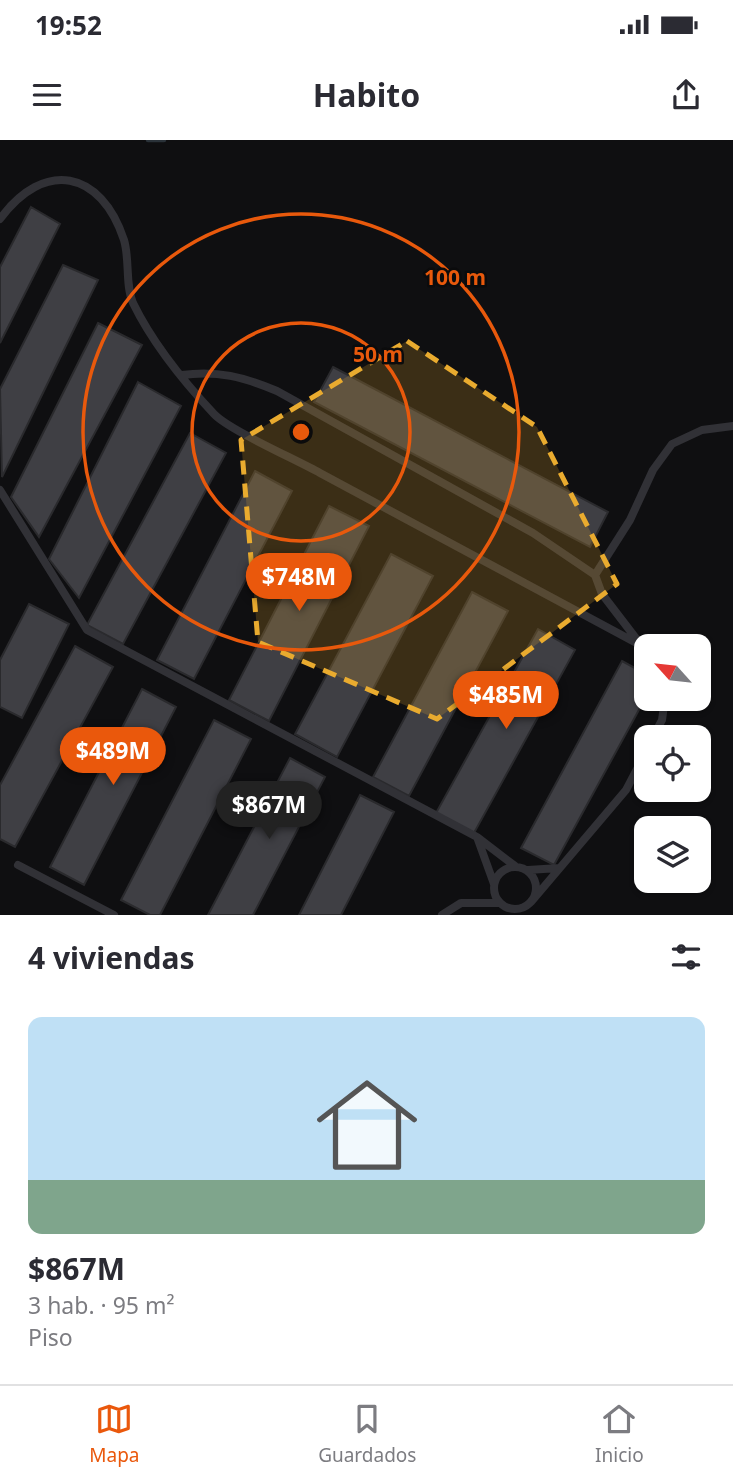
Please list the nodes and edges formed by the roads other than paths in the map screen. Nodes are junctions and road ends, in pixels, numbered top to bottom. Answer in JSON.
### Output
{"nodes":[{"id":1,"x":0,"y":219,"type":"edge"},
{"id":2,"x":182,"y":375,"type":"junction"},
{"id":3,"x":733,"y":426,"type":"edge"},
{"id":4,"x":0,"y":490,"type":"edge"},
{"id":5,"x":595,"y":575,"type":"junction"},
{"id":6,"x":634,"y":636,"type":"edge"},
{"id":7,"x":634,"y":644,"type":"edge"},
{"id":8,"x":634,"y":775,"type":"edge"},
{"id":9,"x":477,"y":837,"type":"junction"},
{"id":10,"x":18,"y":865,"type":"dead end"},
{"id":11,"x":514,"y":866,"type":"junction"},
{"id":12,"x":559,"y":868,"type":"junction"},
{"id":13,"x":528,"y":870,"type":"junction"},
{"id":14,"x":494,"y":884,"type":"junction"},
{"id":15,"x":531,"y":902,"type":"junction"},
{"id":16,"x":503,"y":908,"type":"edge"},
{"id":17,"x":114,"y":915,"type":"edge"},
{"id":18,"x":442,"y":915,"type":"edge"}],
"edges":[{"from":1,"to":2,"type":"lane"},
{"from":2,"to":5,"type":"lane"},
{"from":2,"to":7,"type":"lane"},
{"from":3,"to":5,"type":"lane"},
{"from":4,"to":9,"type":"lane"},
{"from":5,"to":6,"type":"lane"},
{"from":8,"to":12,"type":"lane"},
{"from":9,"to":11,"type":"lane"},
{"from":9,"to":14,"type":"lane"},
{"from":10,"to":17,"type":"lane"},
{"from":11,"to":13,"type":"lane"},
{"from":11,"to":14,"type":"lane"},
{"from":12,"to":13,"type":"lane"},
{"from":12,"to":15,"type":"lane"},
{"from":13,"to":15,"type":"lane"},
{"from":14,"to":16,"type":"lane"},
{"from":15,"to":16,"type":"lane"},
{"from":16,"to":18,"type":"lane"}]}
